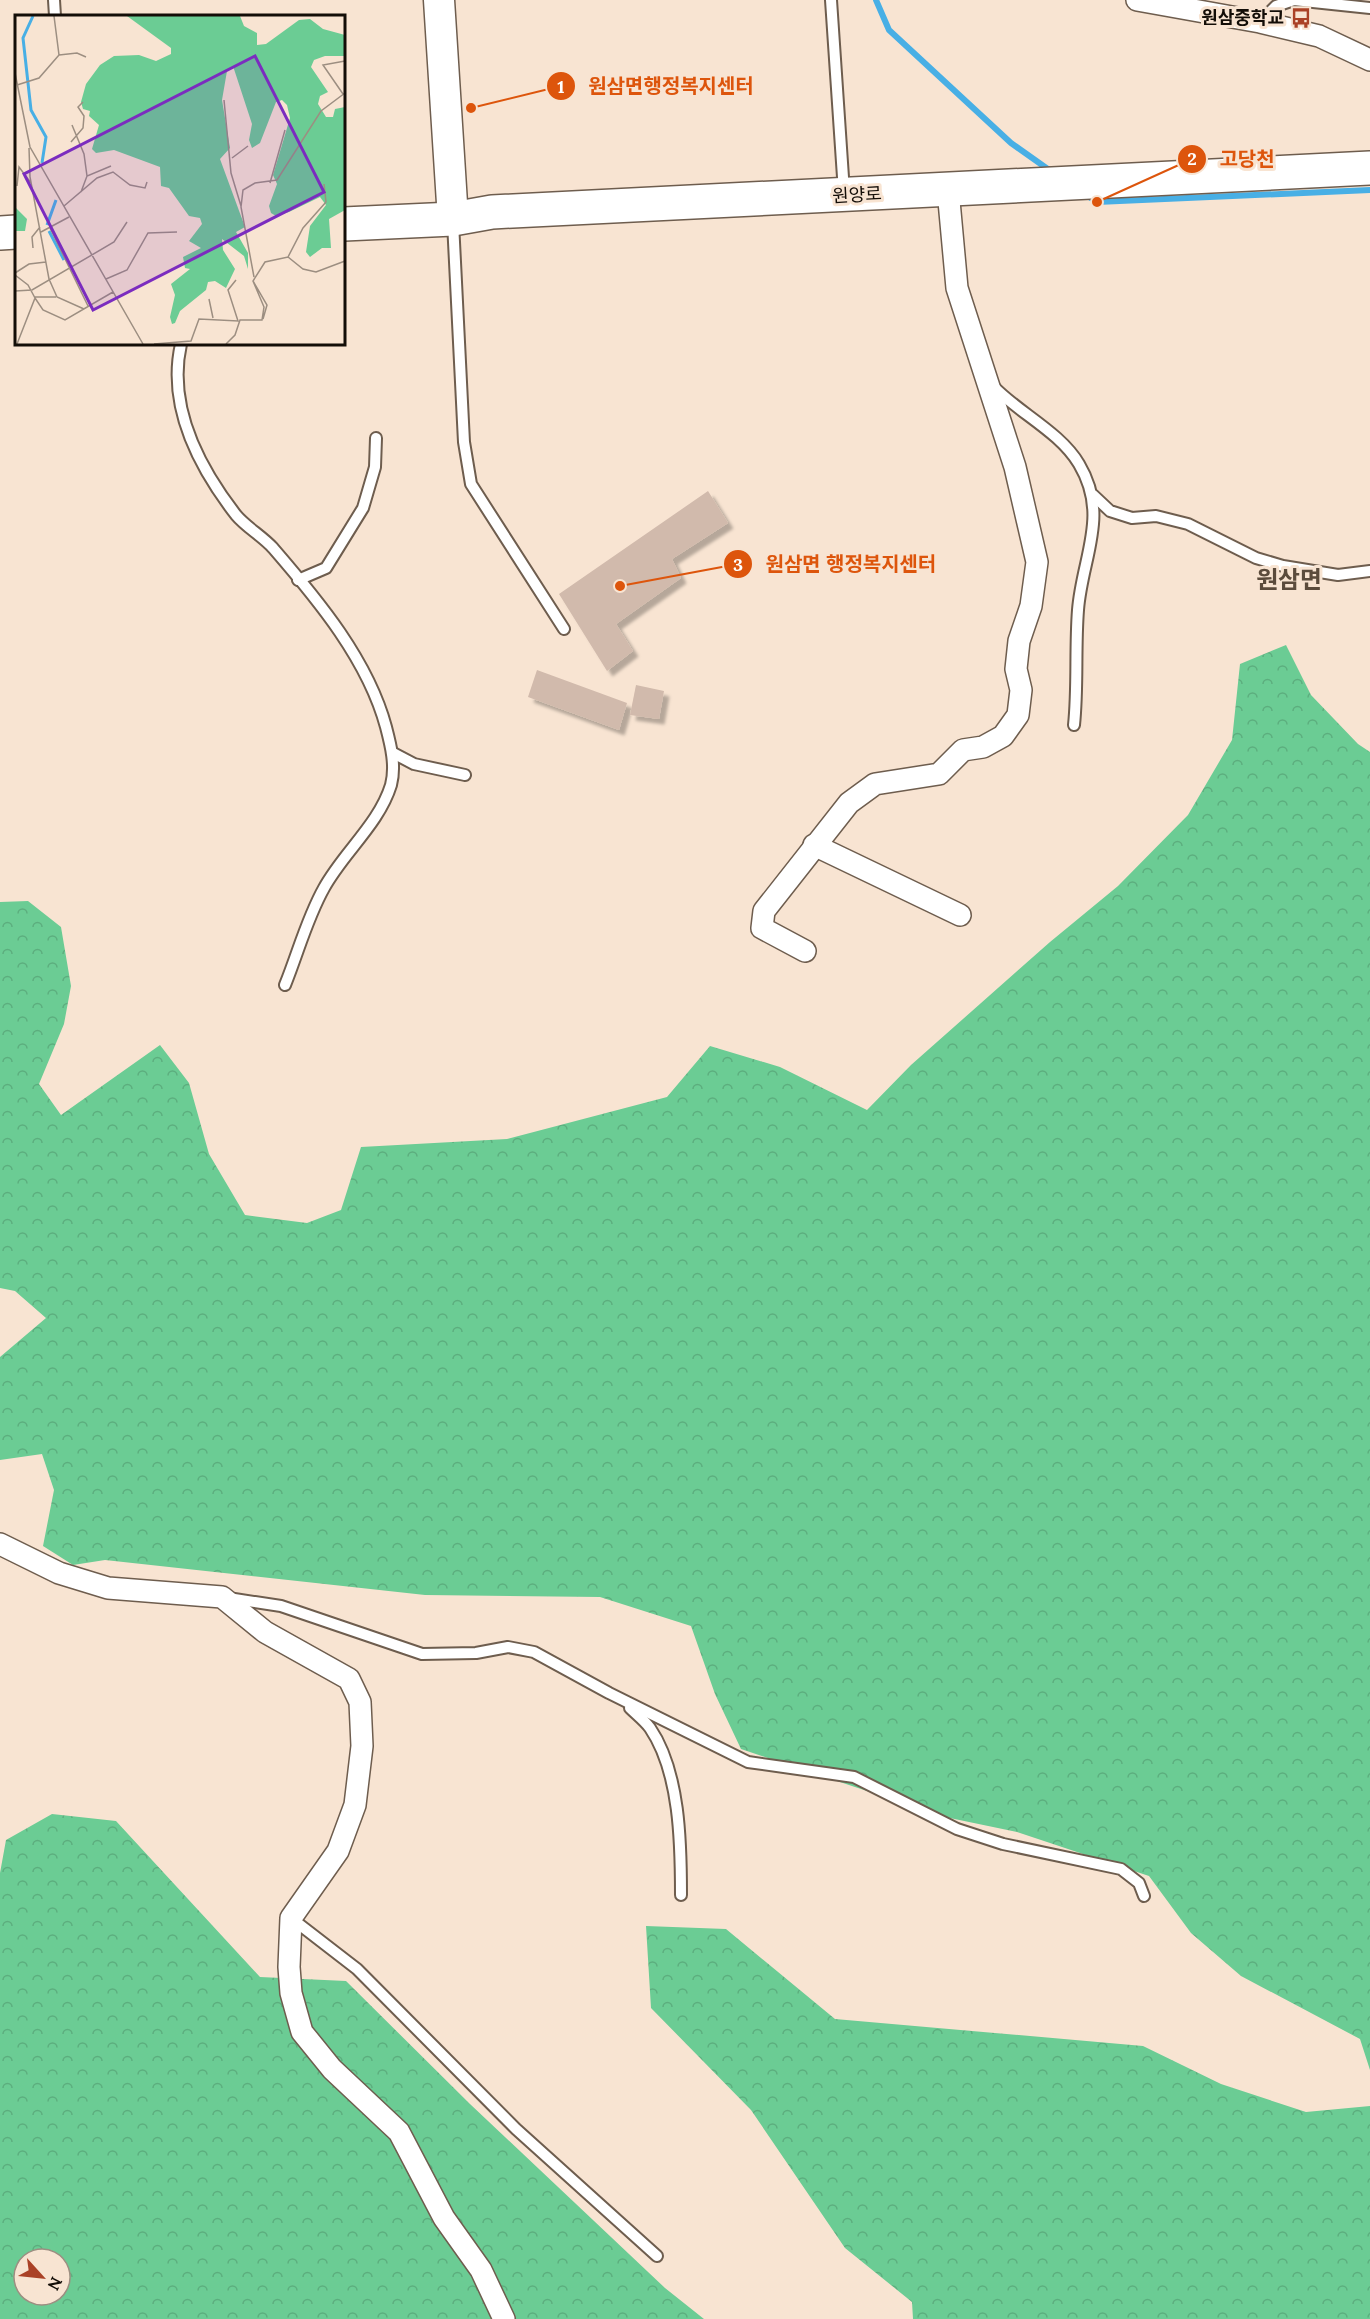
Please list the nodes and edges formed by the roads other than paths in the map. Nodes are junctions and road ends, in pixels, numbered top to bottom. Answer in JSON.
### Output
{"nodes":[{"id":1,"x":54,"y":0,"type":"edge"},
{"id":2,"x":440,"y":0,"type":"edge"},
{"id":3,"x":831,"y":0,"type":"edge"},
{"id":4,"x":1137,"y":0,"type":"edge"},
{"id":5,"x":1370,"y":8,"type":"edge"},
{"id":6,"x":55,"y":15,"type":"edge"},
{"id":7,"x":1260,"y":22,"type":"junction"},
{"id":8,"x":1370,"y":60,"type":"edge"},
{"id":9,"x":1370,"y":168,"type":"edge"},
{"id":10,"x":948,"y":190,"type":"junction"},
{"id":11,"x":844,"y":196,"type":"junction"},
{"id":12,"x":453,"y":219,"type":"junction"},
{"id":13,"x":345,"y":224,"type":"edge"},
{"id":14,"x":15,"y":232,"type":"edge"},
{"id":15,"x":0,"y":233,"type":"edge"},
{"id":16,"x":181,"y":345,"type":"edge"},
{"id":17,"x":985,"y":378,"type":"junction"},
{"id":18,"x":376,"y":438,"type":"dead end"},
{"id":19,"x":1093,"y":495,"type":"junction"},
{"id":20,"x":1370,"y":571,"type":"edge"},
{"id":21,"x":298,"y":580,"type":"junction"},
{"id":22,"x":564,"y":628,"type":"dead end"},
{"id":23,"x":1074,"y":725,"type":"dead end"},
{"id":24,"x":393,"y":753,"type":"junction"},
{"id":25,"x":465,"y":775,"type":"dead end"},
{"id":26,"x":814,"y":845,"type":"junction"},
{"id":27,"x":960,"y":915,"type":"dead end"},
{"id":28,"x":805,"y":951,"type":"dead end"},
{"id":29,"x":285,"y":985,"type":"dead end"},
{"id":30,"x":0,"y":1544,"type":"edge"},
{"id":31,"x":222,"y":1597,"type":"junction"},
{"id":32,"x":624,"y":1701,"type":"junction"},
{"id":33,"x":681,"y":1895,"type":"dead end"},
{"id":34,"x":1144,"y":1896,"type":"dead end"},
{"id":35,"x":291,"y":1918,"type":"junction"},
{"id":36,"x":657,"y":2256,"type":"dead end"},
{"id":37,"x":504,"y":2319,"type":"edge"}],
"edges":[{"from":1,"to":6,"type":"lane"},
{"from":2,"to":12,"type":"street"},
{"from":3,"to":11,"type":"lane"},
{"from":4,"to":7,"type":"street"},
{"from":5,"to":7,"type":"lane"},
{"from":7,"to":8,"type":"street"},
{"from":9,"to":10,"type":"main road","name":"원양로"},
{"from":10,"to":11,"type":"main road","name":"원양로"},
{"from":10,"to":17,"type":"street"},
{"from":11,"to":12,"type":"main road","name":"원양로"},
{"from":12,"to":13,"type":"main road","name":"원양로"},
{"from":12,"to":22,"type":"lane"},
{"from":14,"to":15,"type":"main road"},
{"from":16,"to":21,"type":"lane"},
{"from":17,"to":19,"type":"lane"},
{"from":17,"to":26,"type":"street"},
{"from":18,"to":21,"type":"lane"},
{"from":19,"to":20,"type":"lane"},
{"from":19,"to":23,"type":"lane"},
{"from":21,"to":24,"type":"lane"},
{"from":24,"to":25,"type":"lane"},
{"from":24,"to":29,"type":"lane"},
{"from":26,"to":27,"type":"street"},
{"from":26,"to":28,"type":"street"},
{"from":30,"to":31,"type":"street"},
{"from":31,"to":32,"type":"lane"},
{"from":31,"to":35,"type":"street"},
{"from":32,"to":33,"type":"lane"},
{"from":32,"to":34,"type":"lane"},
{"from":35,"to":36,"type":"lane"},
{"from":35,"to":37,"type":"street"}]}
